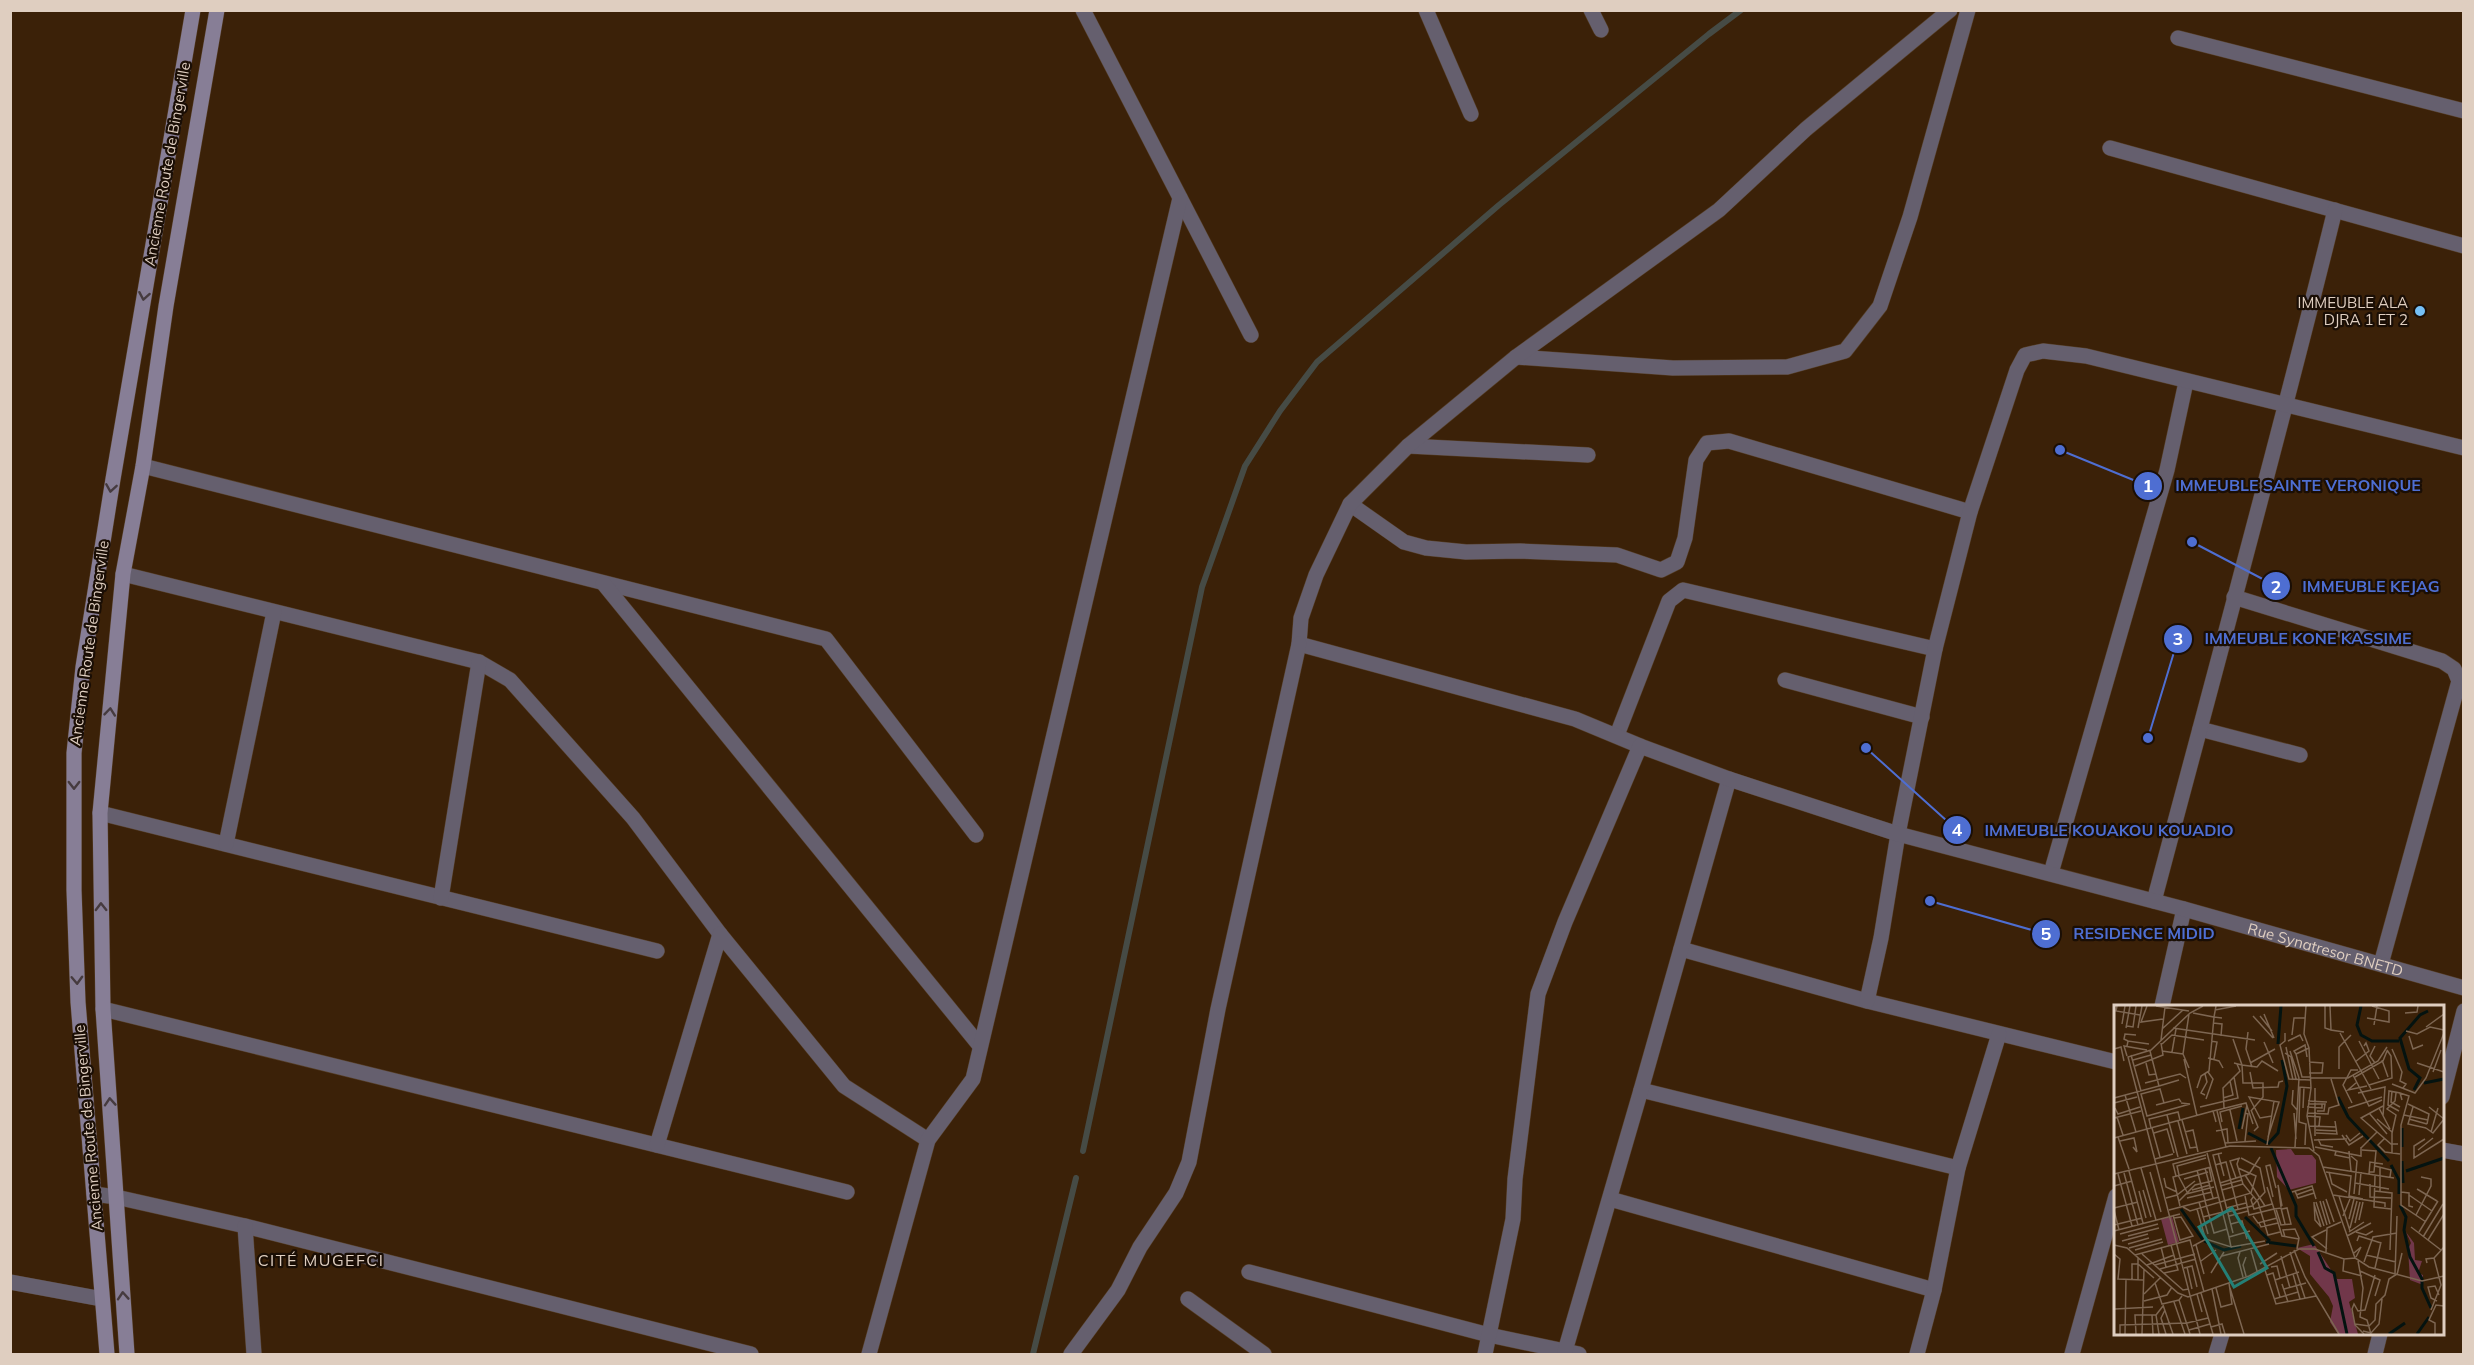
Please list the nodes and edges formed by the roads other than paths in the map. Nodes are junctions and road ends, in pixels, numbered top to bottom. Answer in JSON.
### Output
{"nodes":[{"id":1,"x":193,"y":10,"type":"edge"},
{"id":2,"x":217,"y":10,"type":"edge"},
{"id":3,"x":1083,"y":10,"type":"edge"},
{"id":4,"x":1425,"y":10,"type":"edge"},
{"id":5,"x":1591,"y":10,"type":"edge"},
{"id":6,"x":1950,"y":10,"type":"edge"},
{"id":7,"x":1968,"y":10,"type":"edge"},
{"id":8,"x":1600,"y":30,"type":"dead end"},
{"id":9,"x":2178,"y":38,"type":"dead end"},
{"id":10,"x":2463,"y":111,"type":"edge"},
{"id":11,"x":1471,"y":114,"type":"dead end"},
{"id":12,"x":2109,"y":148,"type":"dead end"},
{"id":13,"x":1180,"y":198,"type":"junction"},
{"id":14,"x":2335,"y":210,"type":"junction"},
{"id":15,"x":2463,"y":246,"type":"edge"},
{"id":16,"x":1251,"y":335,"type":"dead end"},
{"id":17,"x":1516,"y":357,"type":"junction"},
{"id":18,"x":2186,"y":382,"type":"junction"},
{"id":19,"x":2287,"y":404,"type":"junction"},
{"id":20,"x":1408,"y":446,"type":"junction"},
{"id":21,"x":2463,"y":448,"type":"edge"},
{"id":22,"x":1588,"y":455,"type":"dead end"},
{"id":23,"x":143,"y":466,"type":"junction"},
{"id":24,"x":1350,"y":504,"type":"junction"},
{"id":25,"x":1970,"y":512,"type":"junction"},
{"id":26,"x":123,"y":574,"type":"junction"},
{"id":27,"x":603,"y":584,"type":"junction"},
{"id":28,"x":2234,"y":597,"type":"junction"},
{"id":29,"x":274,"y":612,"type":"junction"},
{"id":30,"x":1299,"y":644,"type":"junction"},
{"id":31,"x":1935,"y":650,"type":"junction"},
{"id":32,"x":479,"y":662,"type":"junction"},
{"id":33,"x":1785,"y":680,"type":"dead end"},
{"id":34,"x":1922,"y":717,"type":"junction"},
{"id":35,"x":2200,"y":729,"type":"junction"},
{"id":36,"x":1617,"y":735,"type":"junction"},
{"id":37,"x":1640,"y":746,"type":"junction"},
{"id":38,"x":2300,"y":755,"type":"dead end"},
{"id":39,"x":1729,"y":779,"type":"junction"},
{"id":40,"x":100,"y":813,"type":"junction"},
{"id":41,"x":1899,"y":834,"type":"junction"},
{"id":42,"x":976,"y":835,"type":"dead end"},
{"id":43,"x":226,"y":844,"type":"junction"},
{"id":44,"x":2051,"y":873,"type":"junction"},
{"id":45,"x":441,"y":898,"type":"junction"},
{"id":46,"x":2154,"y":901,"type":"junction"},
{"id":47,"x":2184,"y":909,"type":"junction"},
{"id":48,"x":720,"y":934,"type":"junction"},
{"id":49,"x":1682,"y":949,"type":"junction"},
{"id":50,"x":657,"y":951,"type":"dead end"},
{"id":51,"x":2381,"y":964,"type":"junction"},
{"id":52,"x":2463,"y":988,"type":"edge"},
{"id":53,"x":1867,"y":1001,"type":"junction"},
{"id":54,"x":2162,"y":1005,"type":"edge"},
{"id":55,"x":103,"y":1009,"type":"junction"},
{"id":56,"x":2463,"y":1011,"type":"edge"},
{"id":57,"x":1999,"y":1034,"type":"junction"},
{"id":58,"x":980,"y":1046,"type":"junction"},
{"id":59,"x":2114,"y":1062,"type":"edge"},
{"id":60,"x":2444,"y":1089,"type":"edge"},
{"id":61,"x":1641,"y":1090,"type":"junction"},
{"id":62,"x":928,"y":1140,"type":"junction"},
{"id":63,"x":657,"y":1145,"type":"junction"},
{"id":64,"x":2444,"y":1150,"type":"edge"},
{"id":65,"x":2463,"y":1154,"type":"edge"},
{"id":66,"x":1958,"y":1168,"type":"junction"},
{"id":67,"x":847,"y":1192,"type":"dead end"},
{"id":68,"x":94,"y":1194,"type":"junction"},
{"id":69,"x":116,"y":1197,"type":"junction"},
{"id":70,"x":1610,"y":1199,"type":"junction"},
{"id":71,"x":2114,"y":1200,"type":"edge"},
{"id":72,"x":245,"y":1226,"type":"junction"},
{"id":73,"x":1249,"y":1272,"type":"dead end"},
{"id":74,"x":10,"y":1282,"type":"edge"},
{"id":75,"x":1934,"y":1290,"type":"junction"},
{"id":76,"x":102,"y":1299,"type":"junction"},
{"id":77,"x":1188,"y":1299,"type":"dead end"},
{"id":78,"x":1489,"y":1335,"type":"junction"},
{"id":79,"x":2222,"y":1335,"type":"edge"},
{"id":80,"x":2380,"y":1335,"type":"edge"},
{"id":81,"x":1572,"y":1353,"type":"edge"},
{"id":82,"x":108,"y":1354,"type":"edge"},
{"id":83,"x":128,"y":1354,"type":"edge"},
{"id":84,"x":254,"y":1354,"type":"edge"},
{"id":85,"x":752,"y":1354,"type":"edge"},
{"id":86,"x":869,"y":1354,"type":"edge"},
{"id":87,"x":1071,"y":1354,"type":"edge"},
{"id":88,"x":1264,"y":1354,"type":"edge"},
{"id":89,"x":1485,"y":1354,"type":"edge"},
{"id":90,"x":1917,"y":1354,"type":"edge"},
{"id":91,"x":2072,"y":1354,"type":"edge"},
{"id":92,"x":2217,"y":1354,"type":"edge"},
{"id":93,"x":2375,"y":1354,"type":"edge"}],
"edges":[{"from":1,"to":68,"type":"street","name":"Ancienne Route de Bingerville","one_way":true},
{"from":2,"to":23,"type":"street","name":"Ancienne Route de Bingerville"},
{"from":3,"to":13,"type":"street"},
{"from":4,"to":11,"type":"street"},
{"from":5,"to":8,"type":"street"},
{"from":6,"to":17,"type":"street"},
{"from":7,"to":17,"type":"street"},
{"from":9,"to":10,"type":"street"},
{"from":12,"to":14,"type":"street"},
{"from":13,"to":16,"type":"street"},
{"from":13,"to":58,"type":"street"},
{"from":14,"to":15,"type":"street"},
{"from":14,"to":19,"type":"street"},
{"from":17,"to":20,"type":"street"},
{"from":18,"to":19,"type":"street"},
{"from":18,"to":25,"type":"street"},
{"from":18,"to":44,"type":"street"},
{"from":19,"to":21,"type":"street"},
{"from":19,"to":28,"type":"street"},
{"from":20,"to":22,"type":"street"},
{"from":20,"to":24,"type":"street"},
{"from":23,"to":26,"type":"street","name":"Ancienne Route de Bingerville"},
{"from":23,"to":27,"type":"street"},
{"from":24,"to":25,"type":"street"},
{"from":24,"to":30,"type":"street"},
{"from":25,"to":31,"type":"street"},
{"from":26,"to":29,"type":"street"},
{"from":40,"to":26,"type":"street","name":"Ancienne Route de Bingerville","one_way":true},
{"from":27,"to":42,"type":"street"},
{"from":27,"to":58,"type":"street"},
{"from":28,"to":35,"type":"street"},
{"from":28,"to":51,"type":"street"},
{"from":29,"to":32,"type":"street"},
{"from":29,"to":43,"type":"street"},
{"from":30,"to":36,"type":"street","name":"Rue Synatresor BNETD"},
{"from":30,"to":87,"type":"street"},
{"from":31,"to":34,"type":"street"},
{"from":31,"to":36,"type":"street"},
{"from":32,"to":45,"type":"street"},
{"from":32,"to":48,"type":"street"},
{"from":33,"to":34,"type":"street"},
{"from":34,"to":41,"type":"street"},
{"from":35,"to":38,"type":"street"},
{"from":35,"to":46,"type":"street"},
{"from":36,"to":37,"type":"street","name":"Rue Synatresor BNETD"},
{"from":37,"to":39,"type":"street","name":"Rue Synatresor BNETD"},
{"from":37,"to":78,"type":"street"},
{"from":39,"to":41,"type":"street","name":"Rue Synatresor BNETD"},
{"from":39,"to":49,"type":"street"},
{"from":40,"to":43,"type":"street"},
{"from":55,"to":40,"type":"street","name":"Ancienne Route de Bingerville","one_way":true},
{"from":41,"to":44,"type":"street","name":"Rue Synatresor BNETD"},
{"from":41,"to":53,"type":"street"},
{"from":43,"to":45,"type":"street"},
{"from":44,"to":46,"type":"street","name":"Rue Synatresor BNETD"},
{"from":45,"to":50,"type":"street"},
{"from":46,"to":47,"type":"street","name":"Rue Synatresor BNETD"},
{"from":47,"to":51,"type":"street","name":"Rue Synatresor BNETD"},
{"from":47,"to":54,"type":"street"},
{"from":48,"to":62,"type":"street"},
{"from":48,"to":63,"type":"street"},
{"from":49,"to":53,"type":"street"},
{"from":49,"to":61,"type":"street"},
{"from":51,"to":52,"type":"street","name":"Rue Synatresor BNETD"},
{"from":53,"to":57,"type":"street"},
{"from":55,"to":63,"type":"street"},
{"from":69,"to":55,"type":"street","name":"Ancienne Route de Bingerville","one_way":true},
{"from":56,"to":60,"type":"street"},
{"from":57,"to":59,"type":"street"},
{"from":57,"to":66,"type":"street"},
{"from":58,"to":62,"type":"street"},
{"from":61,"to":66,"type":"street"},
{"from":61,"to":70,"type":"street"},
{"from":62,"to":86,"type":"street"},
{"from":63,"to":67,"type":"street"},
{"from":64,"to":65,"type":"street"},
{"from":66,"to":75,"type":"street"},
{"from":68,"to":69,"type":"street"},
{"from":68,"to":76,"type":"street","name":"Ancienne Route de Bingerville"},
{"from":69,"to":72,"type":"street"},
{"from":83,"to":69,"type":"street","name":"Ancienne Route de Bingerville","one_way":true},
{"from":70,"to":75,"type":"street"},
{"from":70,"to":81,"type":"street"},
{"from":71,"to":91,"type":"street"},
{"from":72,"to":84,"type":"street"},
{"from":72,"to":85,"type":"street"},
{"from":73,"to":78,"type":"street"},
{"from":74,"to":76,"type":"street"},
{"from":75,"to":90,"type":"street"},
{"from":76,"to":82,"type":"street","name":"Ancienne Route de Bingerville"},
{"from":77,"to":88,"type":"street"},
{"from":78,"to":81,"type":"street"},
{"from":78,"to":89,"type":"street"},
{"from":79,"to":92,"type":"street"},
{"from":80,"to":93,"type":"street"}]}
